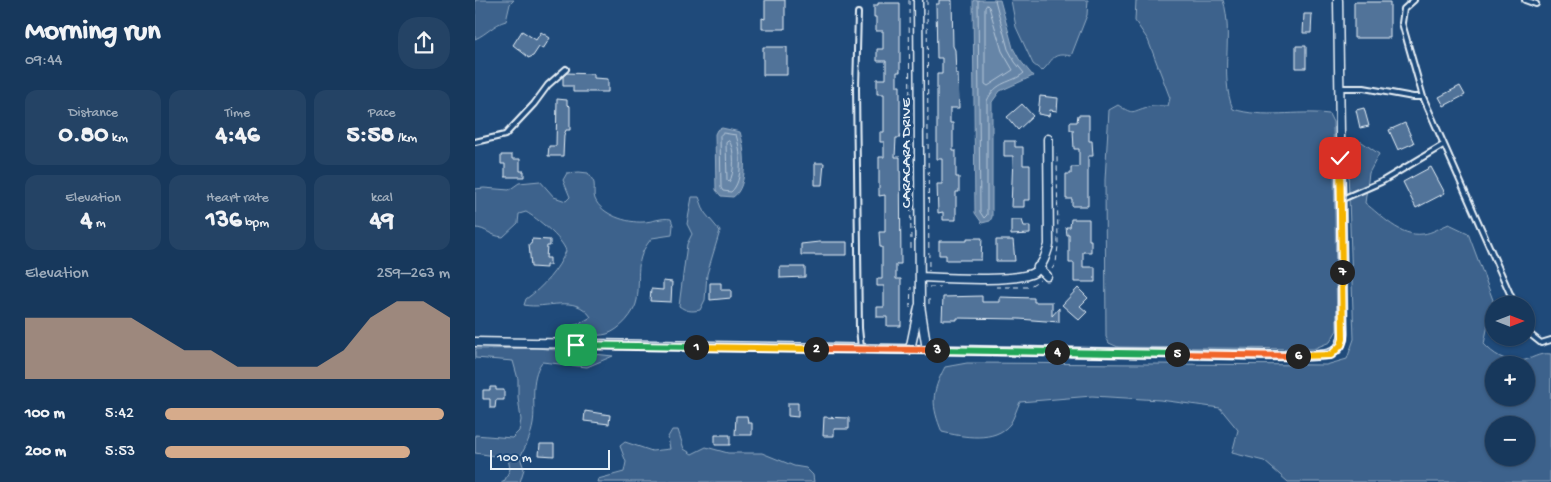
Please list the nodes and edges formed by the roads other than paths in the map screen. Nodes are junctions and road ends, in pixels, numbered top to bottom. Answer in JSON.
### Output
{"nodes":[{"id":1,"x":918,"y":0,"type":"edge"},
{"id":2,"x":1339,"y":0,"type":"edge"},
{"id":3,"x":1414,"y":0,"type":"edge"},
{"id":4,"x":1525,"y":0,"type":"edge"},
{"id":5,"x":1535,"y":4,"type":"dead end"},
{"id":6,"x":858,"y":13,"type":"dead end"},
{"id":7,"x":566,"y":69,"type":"dead end"},
{"id":8,"x":1339,"y":88,"type":"junction"},
{"id":9,"x":1423,"y":97,"type":"junction"},
{"id":10,"x":1048,"y":139,"type":"dead end"},
{"id":11,"x":475,"y":142,"type":"edge"},
{"id":12,"x":1443,"y":145,"type":"junction"},
{"id":13,"x":1340,"y":200,"type":"junction"},
{"id":14,"x":1038,"y":267,"type":"junction"},
{"id":15,"x":1047,"y":276,"type":"road end"},
{"id":16,"x":919,"y":277,"type":"junction"},
{"id":17,"x":1511,"y":296,"type":"edge"},
{"id":18,"x":919,"y":306,"type":"junction"},
{"id":19,"x":1535,"y":338,"type":"edge"},
{"id":20,"x":1551,"y":340,"type":"edge"},
{"id":21,"x":475,"y":342,"type":"edge"},
{"id":22,"x":861,"y":350,"type":"junction"},
{"id":23,"x":910,"y":350,"type":"junction"},
{"id":24,"x":927,"y":350,"type":"junction"}],
"edges":[{"from":1,"to":16,"type":"street","name":"CARACARA DRIVE"},
{"from":2,"to":8,"type":"street"},
{"from":3,"to":9,"type":"lane"},
{"from":4,"to":5,"type":"lane"},
{"from":6,"to":22,"type":"lane"},
{"from":7,"to":11,"type":"lane"},
{"from":8,"to":9,"type":"lane"},
{"from":8,"to":13,"type":"street"},
{"from":9,"to":12,"type":"lane"},
{"from":10,"to":14,"type":"street"},
{"from":12,"to":13,"type":"lane"},
{"from":12,"to":17,"type":"lane"},
{"from":13,"to":24,"type":"street"},
{"from":14,"to":15,"type":"street"},
{"from":14,"to":16,"type":"street"},
{"from":16,"to":18,"type":"street","name":"CARACARA DRIVE"},
{"from":18,"to":23,"type":"street","name":"CARACARA DRIVE"},
{"from":18,"to":24,"type":"street","name":"CARACARA DRIVE"},
{"from":19,"to":20,"type":"lane"},
{"from":21,"to":22,"type":"street"},
{"from":22,"to":23,"type":"street"},
{"from":23,"to":24,"type":"street"}]}
